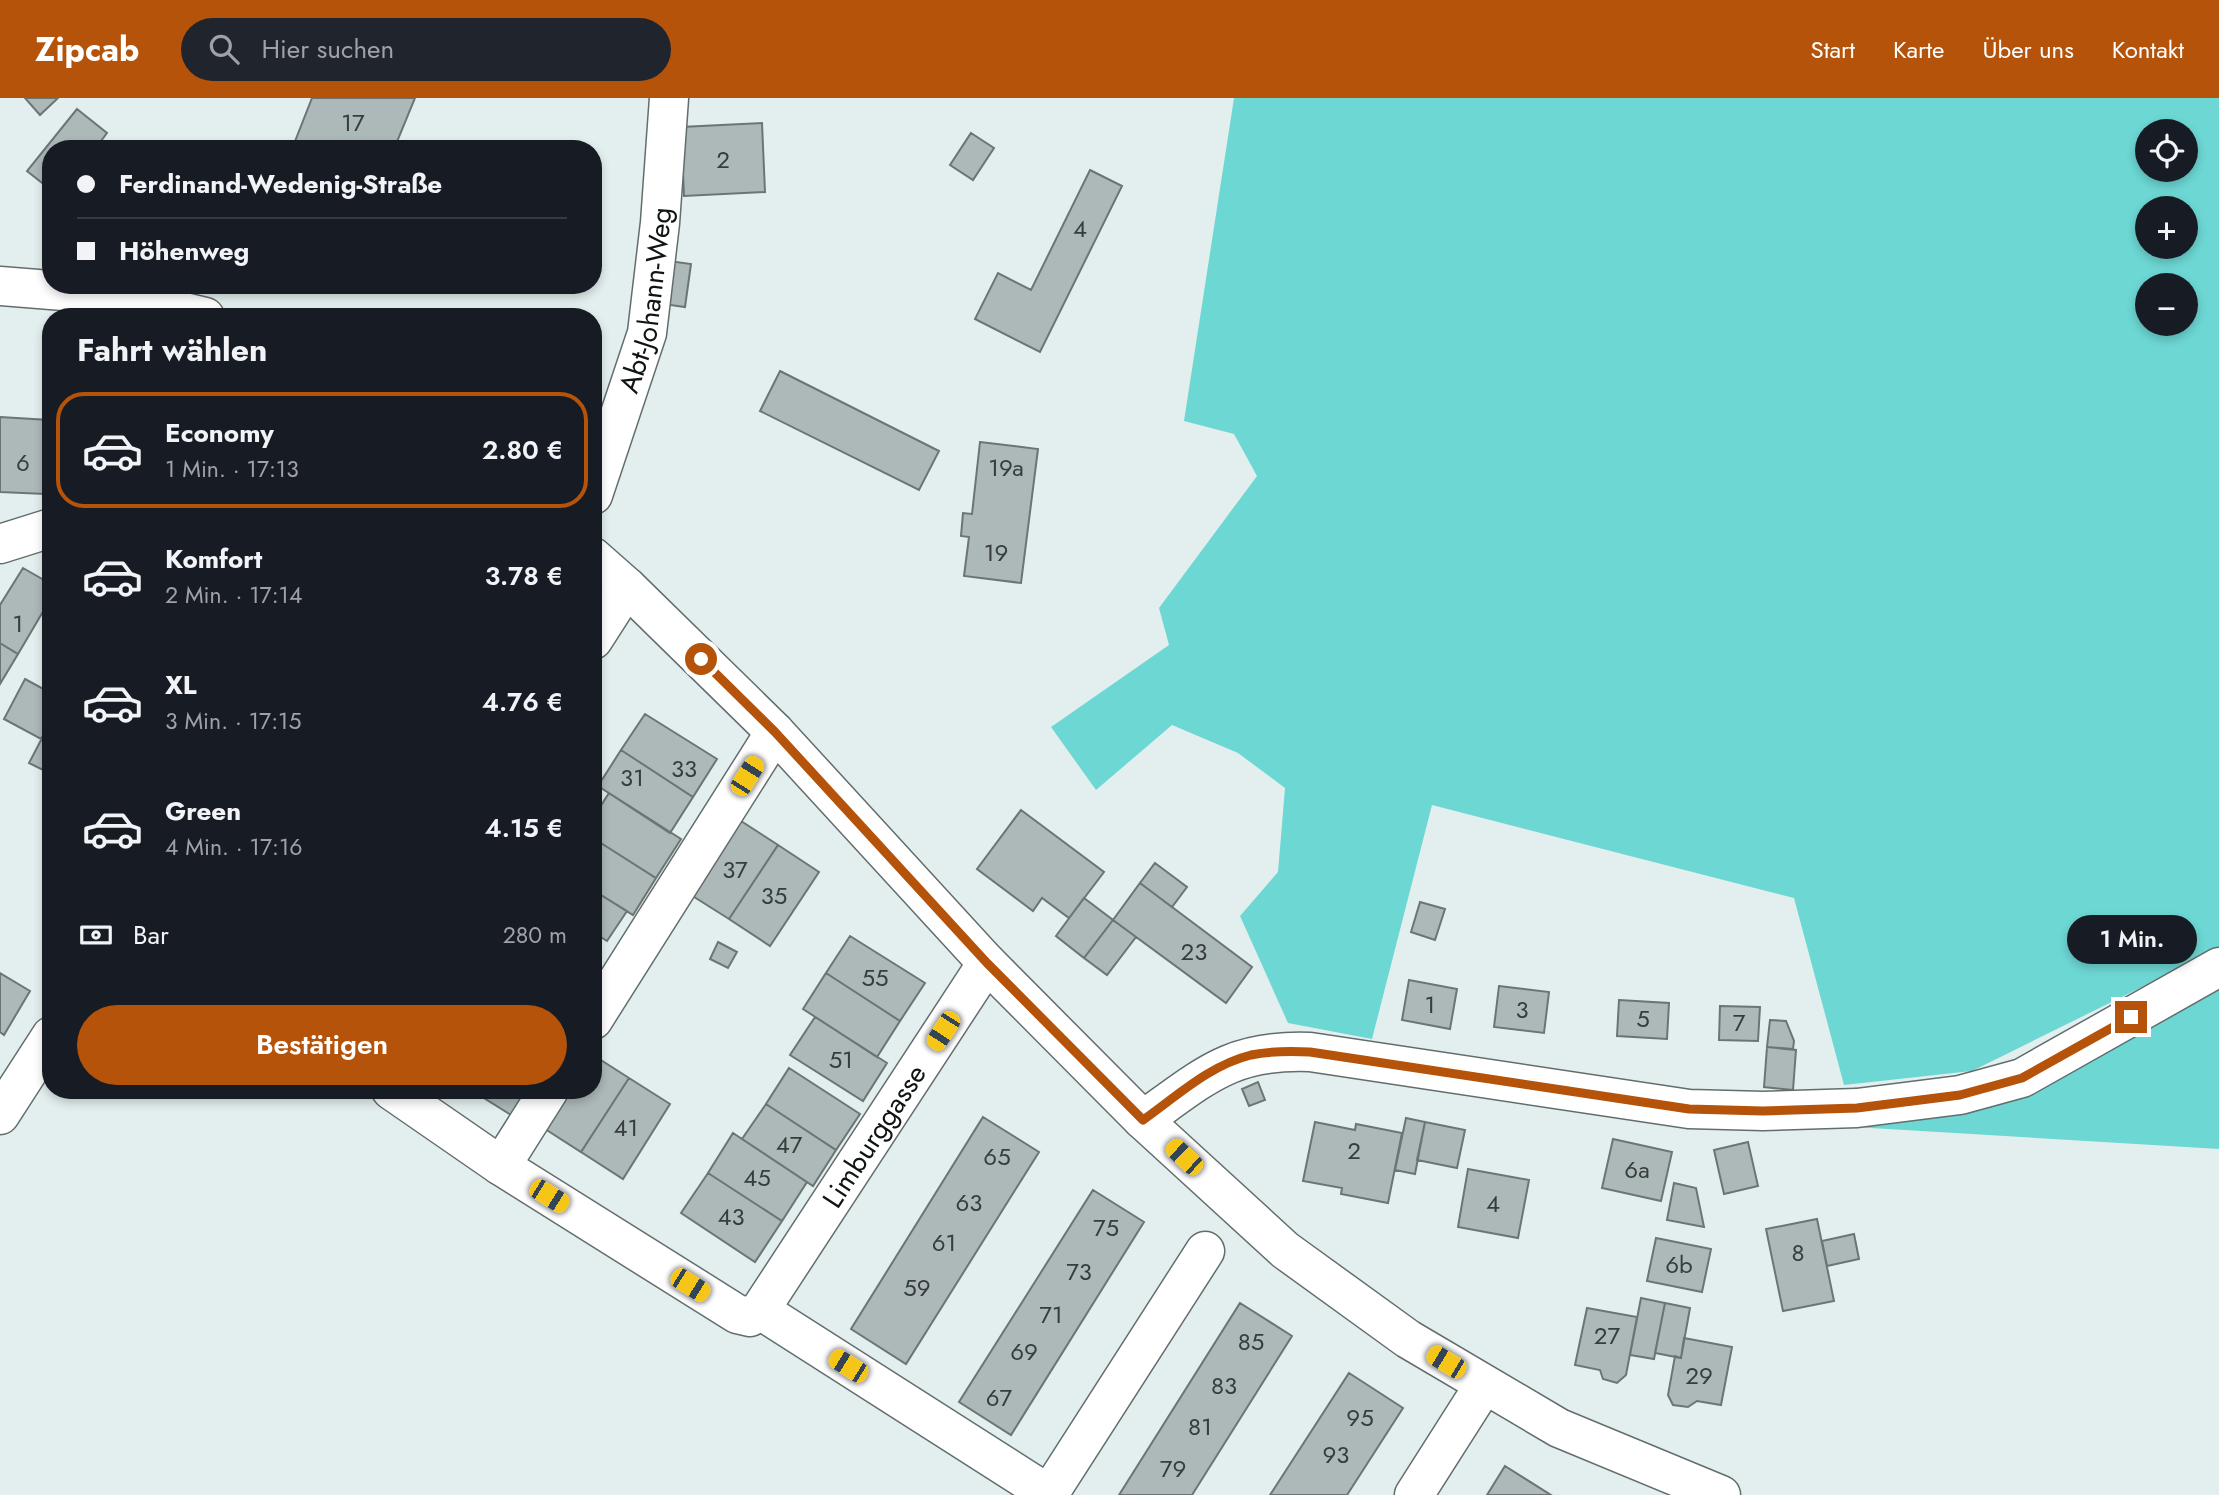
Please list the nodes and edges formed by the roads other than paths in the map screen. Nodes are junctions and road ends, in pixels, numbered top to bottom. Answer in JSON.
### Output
{"nodes":[{"id":1,"x":669,"y":98,"type":"edge"},
{"id":2,"x":0,"y":286,"type":"edge"},
{"id":3,"x":42,"y":289,"type":"edge"},
{"id":4,"x":100,"y":294,"type":"edge"},
{"id":5,"x":167,"y":308,"type":"edge"},
{"id":6,"x":602,"y":468,"type":"edge"},
{"id":7,"x":42,"y":531,"type":"edge"},
{"id":8,"x":0,"y":544,"type":"edge"},
{"id":9,"x":602,"y":565,"type":"edge"},
{"id":10,"x":627,"y":587,"type":"junction"},
{"id":11,"x":602,"y":626,"type":"edge"},
{"id":12,"x":775,"y":732,"type":"junction"},
{"id":13,"x":987,"y":963,"type":"junction"},
{"id":14,"x":2219,"y":967,"type":"edge"},
{"id":15,"x":602,"y":1006,"type":"edge"},
{"id":16,"x":42,"y":1050,"type":"edge"},
{"id":17,"x":404,"y":1099,"type":"edge"},
{"id":18,"x":543,"y":1099,"type":"edge"},
{"id":19,"x":0,"y":1115,"type":"edge"},
{"id":20,"x":1143,"y":1120,"type":"junction"},
{"id":21,"x":501,"y":1166,"type":"junction"},
{"id":22,"x":1205,"y":1251,"type":"dead end"},
{"id":23,"x":760,"y":1310,"type":"junction"},
{"id":24,"x":1484,"y":1385,"type":"junction"},
{"id":25,"x":1050,"y":1495,"type":"edge"},
{"id":26,"x":1414,"y":1495,"type":"edge"},
{"id":27,"x":1721,"y":1495,"type":"edge"}],
"edges":[{"from":1,"to":6,"type":"street","name":"Abt-Johann-Weg"},
{"from":2,"to":3,"type":"street"},
{"from":4,"to":5,"type":"street"},
{"from":7,"to":8,"type":"street"},
{"from":9,"to":10,"type":"street"},
{"from":10,"to":11,"type":"street"},
{"from":10,"to":12,"type":"street"},
{"from":12,"to":13,"type":"street"},
{"from":12,"to":15,"type":"street"},
{"from":13,"to":20,"type":"street"},
{"from":13,"to":23,"type":"street","name":"Limburggasse"},
{"from":14,"to":20,"type":"street"},
{"from":16,"to":19,"type":"street"},
{"from":17,"to":21,"type":"street"},
{"from":18,"to":21,"type":"street"},
{"from":20,"to":24,"type":"street"},
{"from":21,"to":23,"type":"street"},
{"from":22,"to":25,"type":"street"},
{"from":23,"to":25,"type":"street"},
{"from":24,"to":26,"type":"street"},
{"from":24,"to":27,"type":"street"}]}
